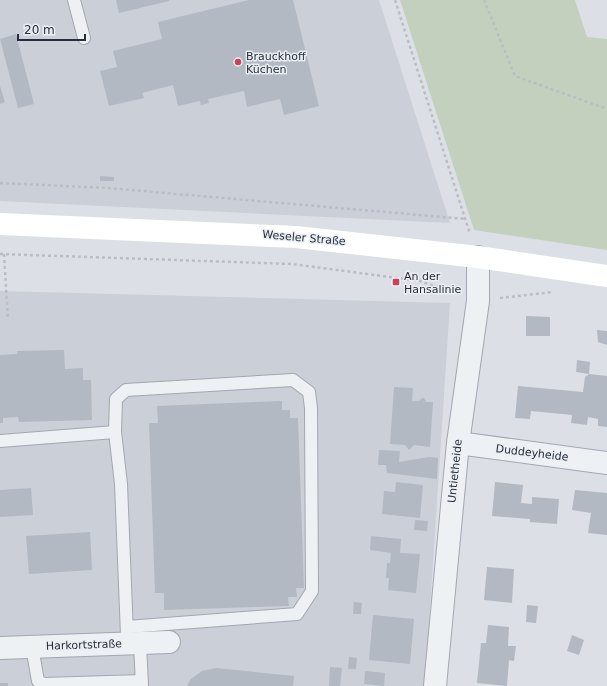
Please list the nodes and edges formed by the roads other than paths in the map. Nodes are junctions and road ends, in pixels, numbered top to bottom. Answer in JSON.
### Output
{"nodes":[{"id":1,"x":74,"y":0,"type":"edge"},
{"id":2,"x":84,"y":38,"type":"dead end"},
{"id":3,"x":0,"y":224,"type":"edge"},
{"id":4,"x":478,"y":257,"type":"junction"},
{"id":5,"x":607,"y":276,"type":"edge"},
{"id":6,"x":115,"y":432,"type":"junction"},
{"id":7,"x":0,"y":441,"type":"edge"},
{"id":8,"x":458,"y":443,"type":"junction"},
{"id":9,"x":607,"y":462,"type":"edge"},
{"id":10,"x":132,"y":638,"type":"junction"},
{"id":11,"x":169,"y":642,"type":"dead end"},
{"id":12,"x":32,"y":647,"type":"junction"},
{"id":13,"x":0,"y":648,"type":"edge"},
{"id":14,"x":142,"y":683,"type":"edge"},
{"id":15,"x":435,"y":686,"type":"edge"}],
"edges":[{"from":1,"to":2,"type":"lane"},
{"from":3,"to":4,"type":"main road","name":"Weseler Straße"},
{"from":4,"to":5,"type":"main road","name":"Weseler Straße"},
{"from":4,"to":8,"type":"street","name":"Untietheide"},
{"from":6,"to":7,"type":"lane"},
{"from":6,"to":10,"type":"lane"},
{"from":6,"to":10,"type":"lane"},
{"from":8,"to":9,"type":"street","name":"Duddeyheide"},
{"from":8,"to":15,"type":"street","name":"Untietheide"},
{"from":10,"to":11,"type":"street","name":"Harkortstraße"},
{"from":10,"to":12,"type":"street","name":"Harkortstraße"},
{"from":10,"to":14,"type":"lane"},
{"from":12,"to":13,"type":"street","name":"Harkortstraße"},
{"from":12,"to":14,"type":"lane"}]}
